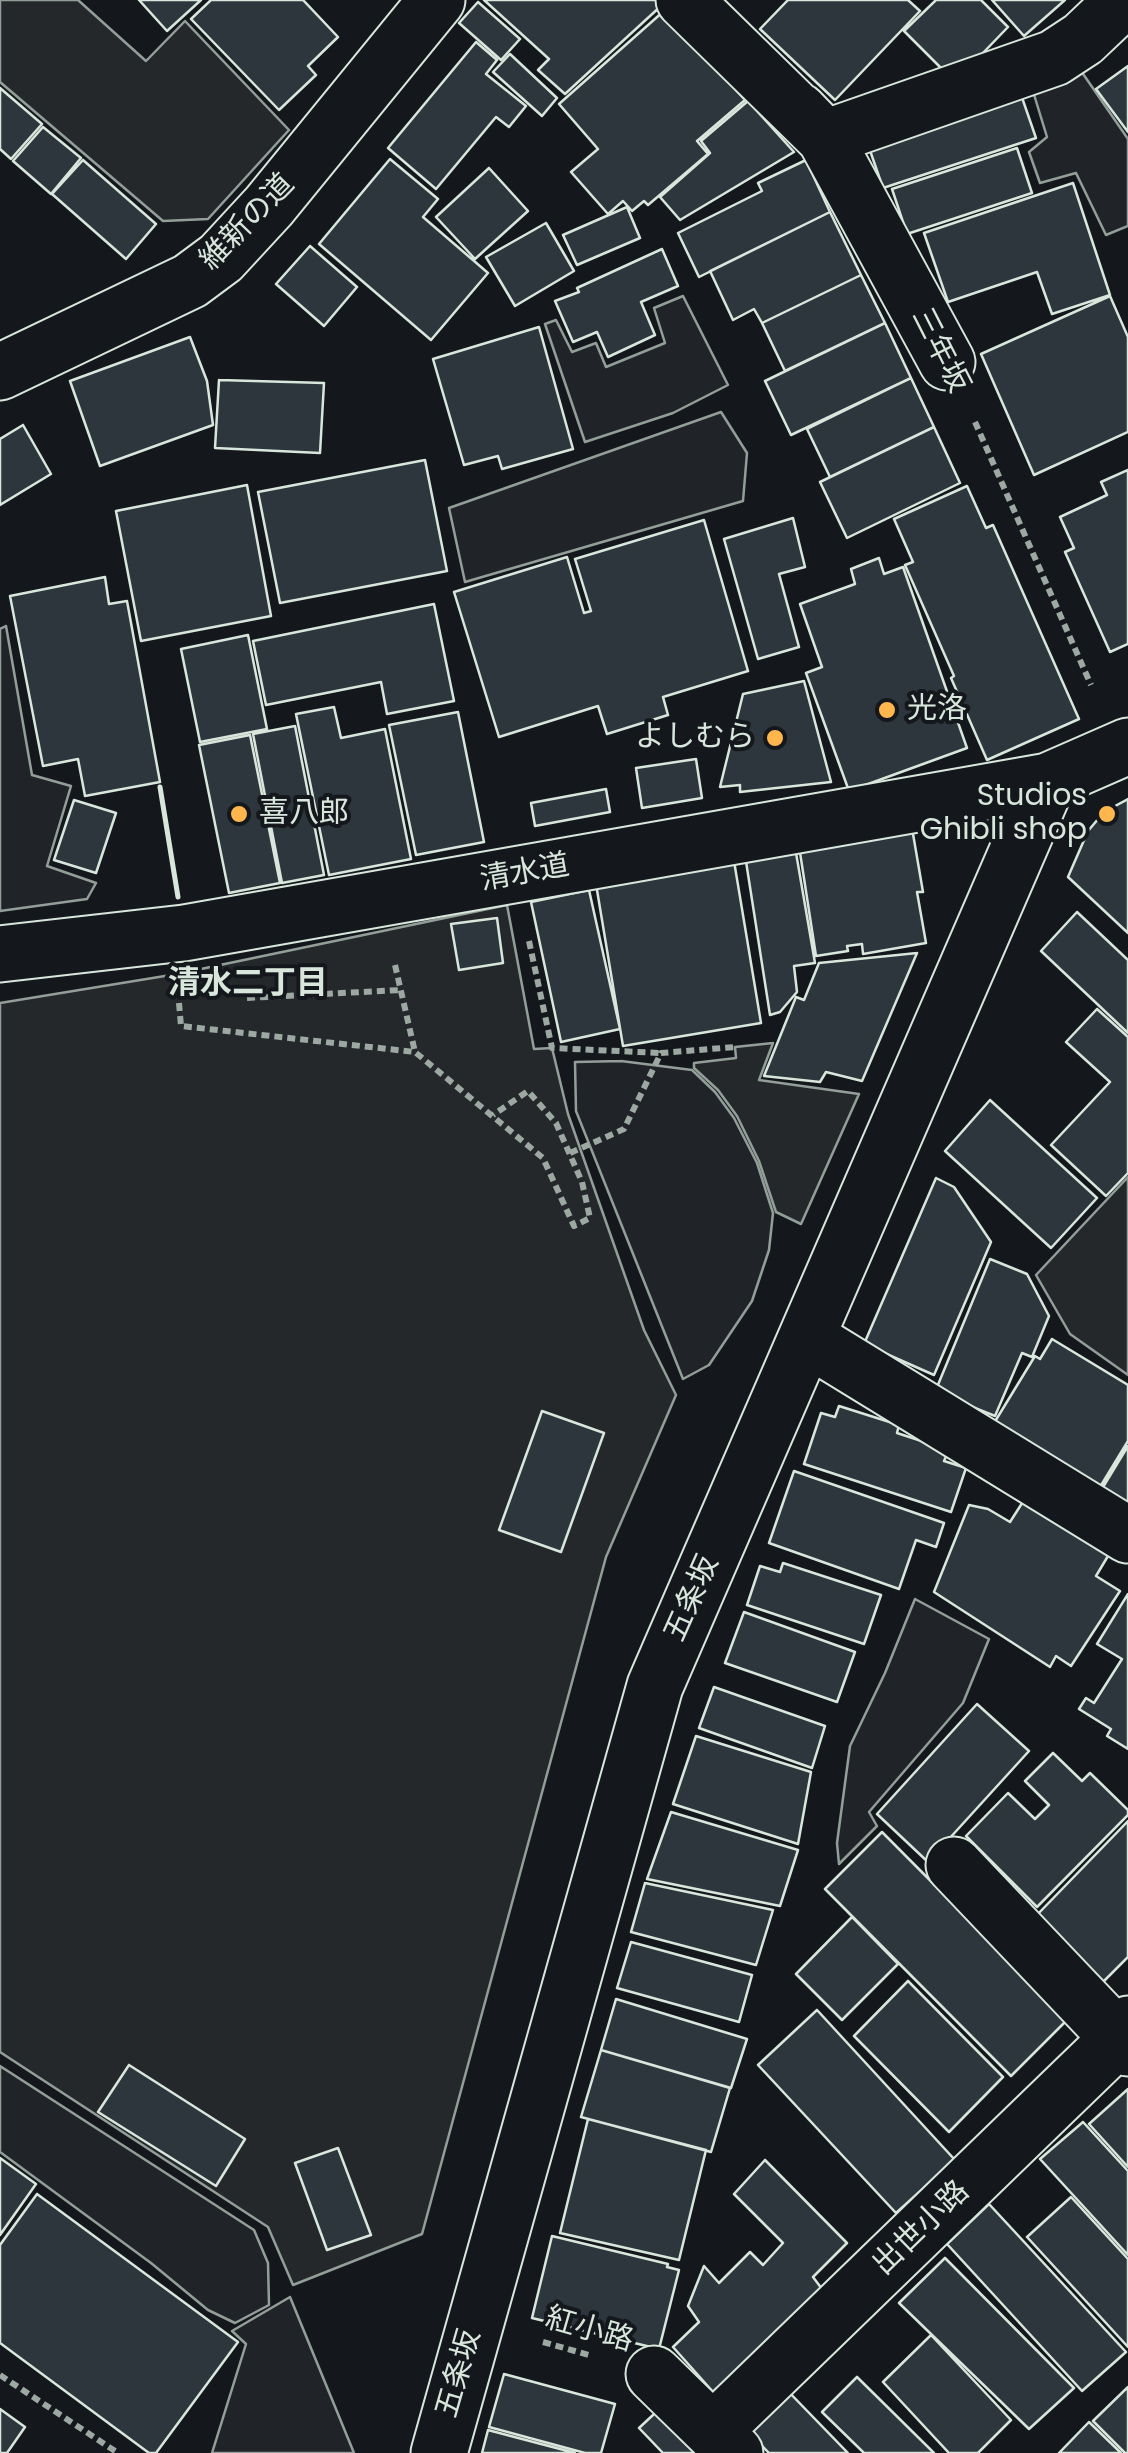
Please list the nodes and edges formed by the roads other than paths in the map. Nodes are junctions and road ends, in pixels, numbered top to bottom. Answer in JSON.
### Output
{"nodes":[{"id":1,"x":437,"y":0,"type":"edge"},
{"id":2,"x":685,"y":0,"type":"edge"},
{"id":3,"x":1124,"y":0,"type":"edge"},
{"id":4,"x":825,"y":138,"type":"junction"},
{"id":5,"x":946,"y":362,"type":"road end"},
{"id":6,"x":0,"y":372,"type":"edge"},
{"id":7,"x":1116,"y":735,"type":"edge"},
{"id":8,"x":1048,"y":781,"type":"junction"},
{"id":9,"x":0,"y":954,"type":"edge"},
{"id":10,"x":807,"y":1338,"type":"junction"},
{"id":11,"x":1128,"y":1535,"type":"edge"},
{"id":12,"x":954,"y":1865,"type":"dead end"},
{"id":13,"x":1125,"y":2037,"type":"edge"},
{"id":14,"x":654,"y":2374,"type":"road end"},
{"id":15,"x":724,"y":2442,"type":"edge"},
{"id":16,"x":438,"y":2453,"type":"edge"}],
"edges":[{"from":1,"to":6,"type":"street","name":"維新の道"},
{"from":2,"to":4,"type":"street","name":"三年坂"},
{"from":3,"to":4,"type":"street"},
{"from":4,"to":5,"type":"street","name":"三年坂"},
{"from":7,"to":8,"type":"street","name":"清水道"},
{"from":8,"to":9,"type":"street","name":"清水道"},
{"from":8,"to":10,"type":"street","name":"五条坂"},
{"from":10,"to":11,"type":"street"},
{"from":10,"to":16,"type":"street","name":"五条坂"},
{"from":12,"to":13,"type":"street"},
{"from":13,"to":15,"type":"street","name":"出世小路"},
{"from":14,"to":15,"type":"street"}]}
